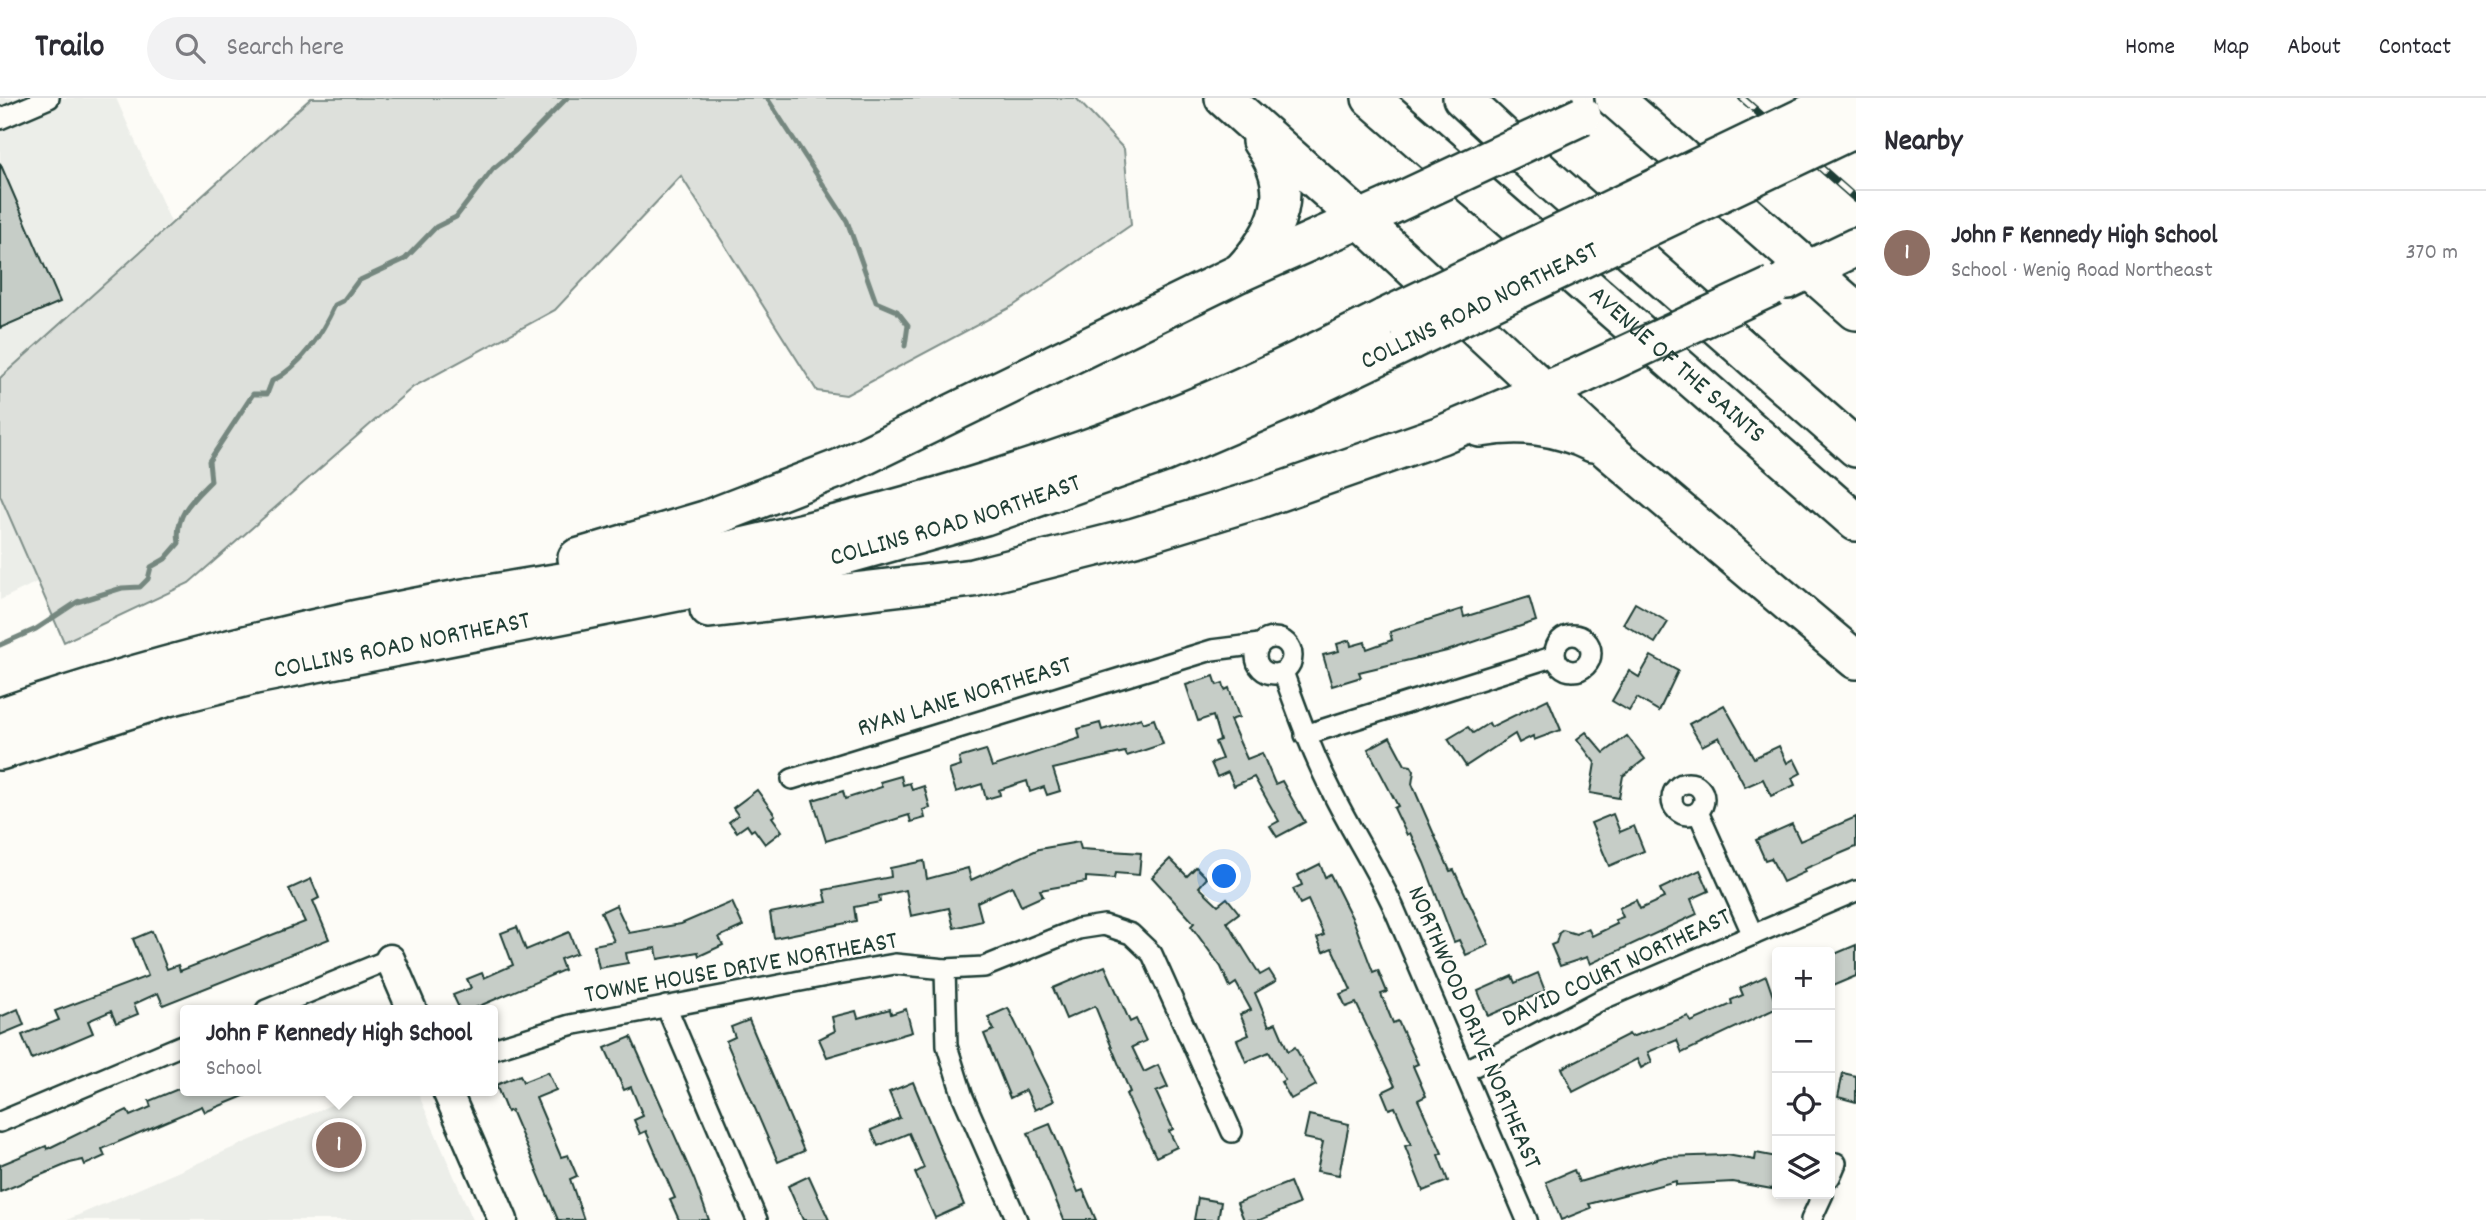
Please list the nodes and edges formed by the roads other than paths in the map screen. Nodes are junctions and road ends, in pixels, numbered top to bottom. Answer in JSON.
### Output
{"nodes":[{"id":1,"x":48,"y":98,"type":"edge"},
{"id":2,"x":1224,"y":98,"type":"edge"},
{"id":3,"x":1462,"y":98,"type":"edge"},
{"id":4,"x":1484,"y":98,"type":"edge"},
{"id":5,"x":1843,"y":98,"type":"edge"},
{"id":6,"x":1372,"y":99,"type":"edge"},
{"id":7,"x":1618,"y":99,"type":"edge"},
{"id":8,"x":0,"y":119,"type":"edge"},
{"id":9,"x":1856,"y":128,"type":"edge"},
{"id":10,"x":1550,"y":180,"type":"junction"},
{"id":11,"x":1376,"y":213,"type":"junction"},
{"id":12,"x":1849,"y":251,"type":"edge"},
{"id":13,"x":1808,"y":270,"type":"junction"},
{"id":14,"x":1239,"y":273,"type":"junction"},
{"id":15,"x":1856,"y":311,"type":"edge"},
{"id":16,"x":1397,"y":329,"type":"junction"},
{"id":17,"x":1545,"y":390,"type":"junction"},
{"id":18,"x":1441,"y":435,"type":"junction"},
{"id":19,"x":1856,"y":448,"type":"edge"},
{"id":20,"x":1609,"y":452,"type":"junction"},
{"id":21,"x":1856,"y":522,"type":"edge"},
{"id":22,"x":333,"y":625,"type":"junction"},
{"id":23,"x":444,"y":637,"type":"junction"},
{"id":24,"x":1260,"y":644,"type":"junction"},
{"id":25,"x":1555,"y":656,"type":"dead end"},
{"id":26,"x":1856,"y":660,"type":"edge"},
{"id":27,"x":1283,"y":672,"type":"junction"},
{"id":28,"x":0,"y":717,"type":"edge"},
{"id":29,"x":1305,"y":735,"type":"junction"},
{"id":30,"x":0,"y":751,"type":"edge"},
{"id":31,"x":792,"y":779,"type":"dead end"},
{"id":32,"x":1698,"y":812,"type":"dead end"},
{"id":33,"x":1856,"y":891,"type":"edge"},
{"id":34,"x":1753,"y":935,"type":"junction"},
{"id":35,"x":390,"y":959,"type":"joint"},
{"id":36,"x":945,"y":969,"type":"junction"},
{"id":37,"x":278,"y":1005,"type":"edge"},
{"id":38,"x":410,"y":1005,"type":"edge"},
{"id":39,"x":666,"y":1006,"type":"junction"},
{"id":40,"x":180,"y":1046,"type":"edge"},
{"id":41,"x":498,"y":1047,"type":"edge"},
{"id":42,"x":1465,"y":1071,"type":"junction"},
{"id":43,"x":449,"y":1096,"type":"edge"},
{"id":44,"x":0,"y":1122,"type":"edge"},
{"id":45,"x":1231,"y":1132,"type":"dead end"},
{"id":46,"x":1820,"y":1199,"type":"edge"},
{"id":47,"x":503,"y":1220,"type":"edge"},
{"id":48,"x":757,"y":1220,"type":"edge"},
{"id":49,"x":1017,"y":1220,"type":"edge"},
{"id":50,"x":1527,"y":1220,"type":"edge"},
{"id":51,"x":1811,"y":1220,"type":"edge"}],
"edges":[{"from":1,"to":8,"type":"street"},
{"from":2,"to":11,"type":"highway"},
{"from":2,"to":14,"type":"highway"},
{"from":3,"to":10,"type":"highway"},
{"from":4,"to":10,"type":"highway"},
{"from":5,"to":16,"type":"highway","name":"COLLINS ROAD NORTHEAST","bridge":true},
{"from":6,"to":21,"type":"highway","name":"AVENUE OF THE SAINTS"},
{"from":7,"to":11,"type":"highway","bridge":true},
{"from":7,"to":13,"type":"highway"},
{"from":9,"to":16,"type":"highway","name":"COLLINS ROAD NORTHEAST","bridge":true},
{"from":10,"to":19,"type":"highway"},
{"from":11,"to":14,"type":"highway"},
{"from":11,"to":17,"type":"highway"},
{"from":12,"to":13,"type":"highway"},
{"from":13,"to":15,"type":"highway"},
{"from":13,"to":17,"type":"highway","bridge":true},
{"from":14,"to":22,"type":"highway"},
{"from":16,"to":22,"type":"highway","name":"COLLINS ROAD NORTHEAST"},
{"from":16,"to":23,"type":"highway","name":"COLLINS ROAD NORTHEAST"},
{"from":17,"to":18,"type":"highway"},
{"from":17,"to":20,"type":"highway"},
{"from":18,"to":20,"type":"highway"},
{"from":18,"to":23,"type":"highway"},
{"from":20,"to":26,"type":"highway"},
{"from":22,"to":28,"type":"highway","name":"COLLINS ROAD NORTHEAST"},
{"from":23,"to":30,"type":"highway","name":"COLLINS ROAD NORTHEAST"},
{"from":24,"to":27,"type":"street"},
{"from":24,"to":27,"type":"street"},
{"from":24,"to":31,"type":"street","name":"RYAN LANE NORTHEAST"},
{"from":25,"to":29,"type":"street"},
{"from":27,"to":29,"type":"street","name":"NORTHWOOD DRIVE NORTHEAST"},
{"from":29,"to":42,"type":"street","name":"NORTHWOOD DRIVE NORTHEAST"},
{"from":32,"to":34,"type":"street"},
{"from":33,"to":34,"type":"street","name":"DAVID COURT NORTHEAST"},
{"from":34,"to":42,"type":"street","name":"DAVID COURT NORTHEAST"},
{"from":35,"to":37,"type":"street"},
{"from":35,"to":38,"type":"street"},
{"from":36,"to":39,"type":"street","name":"TOWNE HOUSE DRIVE NORTHEAST"},
{"from":36,"to":45,"type":"street","name":"TOWNE HOUSE DRIVE NORTHEAST"},
{"from":36,"to":49,"type":"street"},
{"from":39,"to":41,"type":"street","name":"TOWNE HOUSE DRIVE NORTHEAST"},
{"from":39,"to":48,"type":"street"},
{"from":40,"to":44,"type":"street"},
{"from":42,"to":50,"type":"street","name":"NORTHWOOD DRIVE NORTHEAST"},
{"from":43,"to":47,"type":"street"},
{"from":46,"to":51,"type":"street"}]}
